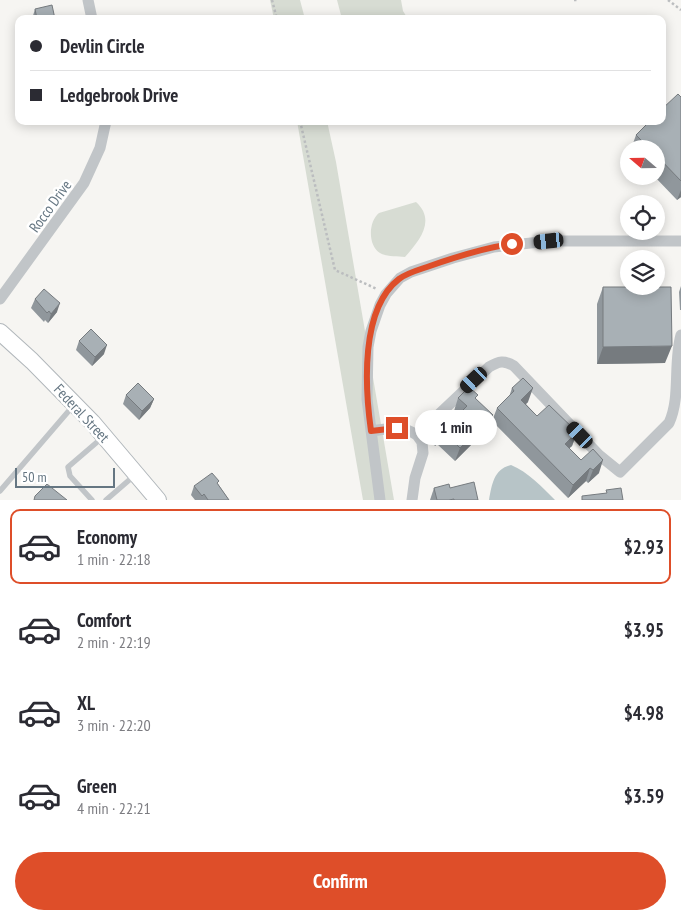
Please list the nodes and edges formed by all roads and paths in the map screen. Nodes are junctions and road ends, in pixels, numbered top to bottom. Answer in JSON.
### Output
{"nodes":[{"id":1,"x":88,"y":0,"type":"edge"},
{"id":2,"x":272,"y":0,"type":"edge"},
{"id":3,"x":574,"y":0,"type":"edge"},
{"id":4,"x":578,"y":0,"type":"edge"},
{"id":5,"x":668,"y":0,"type":"edge"},
{"id":6,"x":681,"y":10,"type":"edge"},
{"id":7,"x":91,"y":15,"type":"edge"},
{"id":8,"x":275,"y":15,"type":"edge"},
{"id":9,"x":105,"y":125,"type":"edge"},
{"id":10,"x":301,"y":125,"type":"edge"},
{"id":11,"x":681,"y":241,"type":"edge"},
{"id":12,"x":386,"y":294,"type":"junction"},
{"id":13,"x":0,"y":299,"type":"edge"},
{"id":14,"x":0,"y":332,"type":"edge"},
{"id":15,"x":681,"y":335,"type":"edge"},
{"id":16,"x":75,"y":404,"type":"junction"},
{"id":17,"x":371,"y":431,"type":"junction"},
{"id":18,"x":417,"y":435,"type":"junction"},
{"id":19,"x":104,"y":436,"type":"junction"},
{"id":20,"x":137,"y":474,"type":"junction"},
{"id":21,"x":0,"y":491,"type":"edge"},
{"id":22,"x":92,"y":500,"type":"edge"},
{"id":23,"x":106,"y":500,"type":"edge"},
{"id":24,"x":158,"y":500,"type":"edge"},
{"id":25,"x":380,"y":500,"type":"edge"},
{"id":26,"x":412,"y":500,"type":"edge"}],
"edges":[{"from":1,"to":7,"type":"street"},
{"from":2,"to":8,"type":"path"},
{"from":3,"to":4,"type":"path"},
{"from":5,"to":6,"type":"path"},
{"from":9,"to":13,"type":"street","name":"Rocco Drive"},
{"from":10,"to":12,"type":"path"},
{"from":11,"to":12,"type":"street"},
{"from":12,"to":17,"type":"street"},
{"from":14,"to":16,"type":"street","name":"Federal Street"},
{"from":15,"to":18,"type":"street"},
{"from":16,"to":19,"type":"street","name":"Federal Street"},
{"from":16,"to":21,"type":"lane"},
{"from":17,"to":18,"type":"street"},
{"from":17,"to":25,"type":"street"},
{"from":18,"to":26,"type":"street"},
{"from":19,"to":20,"type":"street","name":"Federal Street"},
{"from":19,"to":22,"type":"lane"},
{"from":20,"to":23,"type":"lane"},
{"from":20,"to":24,"type":"street","name":"Federal Street"}]}
